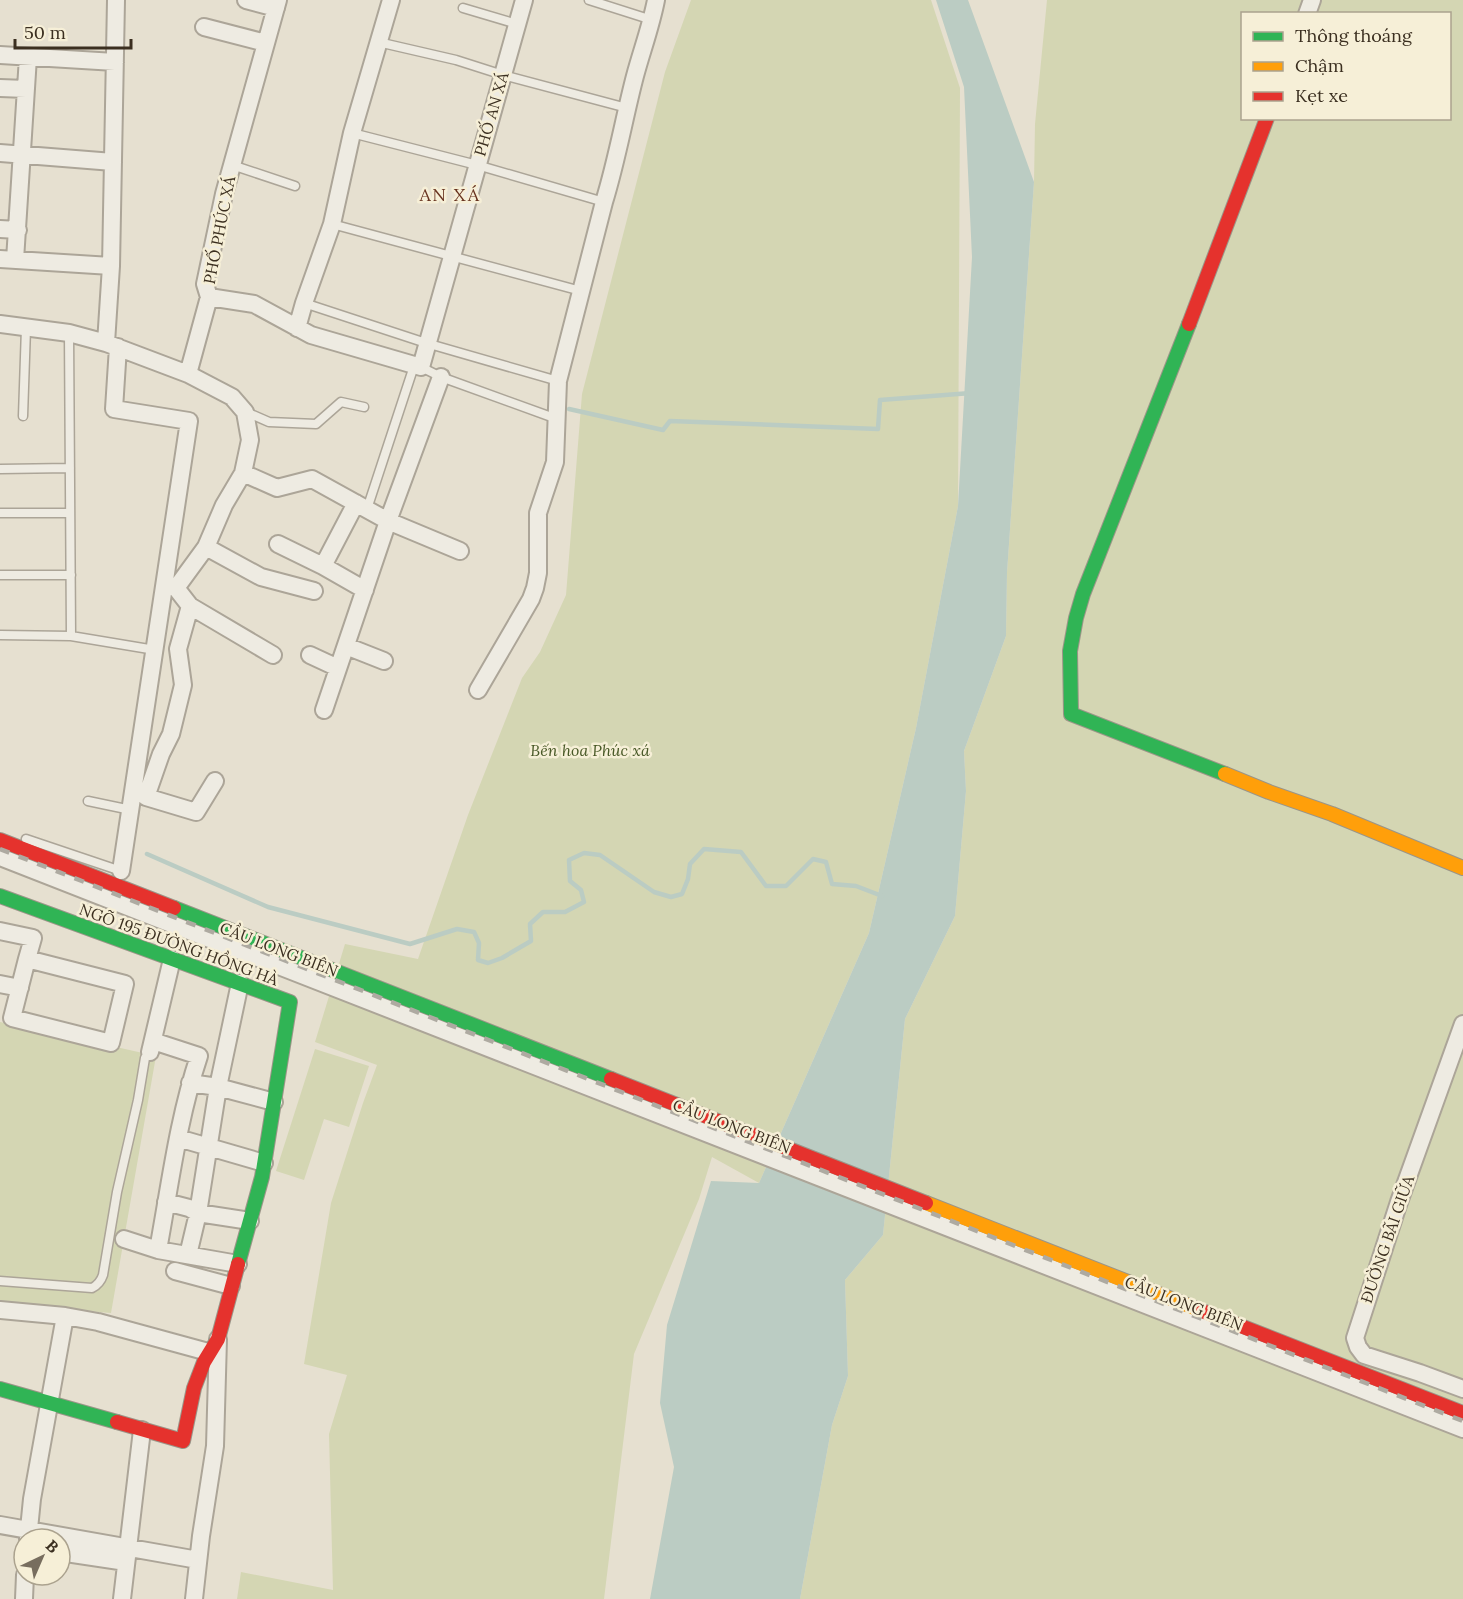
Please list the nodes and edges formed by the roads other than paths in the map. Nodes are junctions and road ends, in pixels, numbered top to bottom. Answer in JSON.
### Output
{"nodes":[{"id":1,"x":116,"y":0,"type":"edge"},
{"id":2,"x":246,"y":0,"type":"edge"},
{"id":3,"x":391,"y":0,"type":"edge"},
{"id":4,"x":524,"y":0,"type":"edge"},
{"id":5,"x":589,"y":0,"type":"edge"},
{"id":6,"x":656,"y":0,"type":"edge"},
{"id":7,"x":277,"y":4,"type":"edge"},
{"id":8,"x":463,"y":8,"type":"dead end"},
{"id":9,"x":652,"y":20,"type":"junction"},
{"id":10,"x":517,"y":24,"type":"junction"},
{"id":11,"x":204,"y":27,"type":"dead end"},
{"id":12,"x":378,"y":42,"type":"junction"},
{"id":13,"x":266,"y":43,"type":"junction"},
{"id":14,"x":0,"y":55,"type":"edge"},
{"id":15,"x":28,"y":57,"type":"junction"},
{"id":16,"x":115,"y":62,"type":"junction"},
{"id":17,"x":503,"y":75,"type":"junction"},
{"id":18,"x":0,"y":88,"type":"edge"},
{"id":19,"x":26,"y":89,"type":"junction"},
{"id":20,"x":627,"y":108,"type":"junction"},
{"id":21,"x":1267,"y":120,"type":"edge"},
{"id":22,"x":352,"y":133,"type":"junction"},
{"id":23,"x":0,"y":153,"type":"edge"},
{"id":24,"x":22,"y":155,"type":"junction"},
{"id":25,"x":113,"y":162,"type":"junction"},
{"id":26,"x":232,"y":165,"type":"junction"},
{"id":27,"x":477,"y":165,"type":"junction"},
{"id":28,"x":295,"y":186,"type":"dead end"},
{"id":29,"x":604,"y":202,"type":"junction"},
{"id":30,"x":332,"y":224,"type":"junction"},
{"id":31,"x":0,"y":229,"type":"edge"},
{"id":32,"x":18,"y":230,"type":"junction"},
{"id":33,"x":451,"y":256,"type":"junction"},
{"id":34,"x":8,"y":260,"type":"edge"},
{"id":35,"x":111,"y":266,"type":"junction"},
{"id":36,"x":581,"y":291,"type":"junction"},
{"id":37,"x":209,"y":297,"type":"junction"},
{"id":38,"x":304,"y":303,"type":"junction"},
{"id":39,"x":0,"y":324,"type":"edge"},
{"id":40,"x":26,"y":328,"type":"junction"},
{"id":41,"x":297,"y":328,"type":"junction"},
{"id":42,"x":69,"y":333,"type":"junction"},
{"id":43,"x":426,"y":343,"type":"junction"},
{"id":44,"x":112,"y":345,"type":"junction"},
{"id":45,"x":417,"y":367,"type":"junction"},
{"id":46,"x":189,"y":374,"type":"junction"},
{"id":47,"x":441,"y":377,"type":"junction"},
{"id":48,"x":558,"y":381,"type":"junction"},
{"id":49,"x":364,"y":407,"type":"dead end"},
{"id":50,"x":245,"y":412,"type":"junction"},
{"id":51,"x":23,"y":416,"type":"dead end"},
{"id":52,"x":58,"y":417,"type":"dead end"},
{"id":53,"x":69,"y":417,"type":"junction"},
{"id":54,"x":557,"y":418,"type":"junction"},
{"id":55,"x":70,"y":468,"type":"junction"},
{"id":56,"x":0,"y":469,"type":"edge"},
{"id":57,"x":243,"y":473,"type":"junction"},
{"id":58,"x":361,"y":506,"type":"junction"},
{"id":59,"x":0,"y":513,"type":"edge"},
{"id":60,"x":70,"y":513,"type":"junction"},
{"id":61,"x":388,"y":521,"type":"junction"},
{"id":62,"x":278,"y":544,"type":"dead end"},
{"id":63,"x":206,"y":547,"type":"junction"},
{"id":64,"x":460,"y":551,"type":"dead end"},
{"id":65,"x":323,"y":566,"type":"junction"},
{"id":66,"x":0,"y":575,"type":"edge"},
{"id":67,"x":71,"y":575,"type":"junction"},
{"id":68,"x":365,"y":590,"type":"junction"},
{"id":69,"x":314,"y":591,"type":"dead end"},
{"id":70,"x":190,"y":606,"type":"junction"},
{"id":71,"x":0,"y":635,"type":"edge"},
{"id":72,"x":71,"y":636,"type":"junction"},
{"id":73,"x":346,"y":646,"type":"junction"},
{"id":74,"x":155,"y":650,"type":"junction"},
{"id":75,"x":273,"y":655,"type":"dead end"},
{"id":76,"x":310,"y":655,"type":"dead end"},
{"id":77,"x":384,"y":661,"type":"dead end"},
{"id":78,"x":338,"y":668,"type":"junction"},
{"id":79,"x":478,"y":690,"type":"dead end"},
{"id":80,"x":324,"y":710,"type":"dead end"},
{"id":81,"x":214,"y":781,"type":"dead end"},
{"id":82,"x":88,"y":801,"type":"dead end"},
{"id":83,"x":131,"y":810,"type":"junction"},
{"id":84,"x":20,"y":837,"type":"dead end"},
{"id":85,"x":0,"y":840,"type":"edge"},
{"id":86,"x":0,"y":857,"type":"edge"},
{"id":87,"x":1463,"y":868,"type":"edge"},
{"id":88,"x":121,"y":871,"type":"joint"},
{"id":89,"x":0,"y":896,"type":"edge"},
{"id":90,"x":0,"y":931,"type":"edge"},
{"id":91,"x":27,"y":959,"type":"junction"},
{"id":92,"x":172,"y":959,"type":"junction"},
{"id":93,"x":240,"y":983,"type":"junction"},
{"id":94,"x":0,"y":984,"type":"edge"},
{"id":95,"x":20,"y":988,"type":"junction"},
{"id":96,"x":1463,"y":1024,"type":"edge"},
{"id":97,"x":149,"y":1050,"type":"junction"},
{"id":98,"x":190,"y":1083,"type":"junction"},
{"id":99,"x":218,"y":1087,"type":"junction"},
{"id":100,"x":274,"y":1102,"type":"junction"},
{"id":101,"x":178,"y":1138,"type":"junction"},
{"id":102,"x":207,"y":1146,"type":"junction"},
{"id":103,"x":264,"y":1163,"type":"junction"},
{"id":104,"x":166,"y":1202,"type":"junction"},
{"id":105,"x":198,"y":1213,"type":"junction"},
{"id":106,"x":250,"y":1221,"type":"junction"},
{"id":107,"x":124,"y":1239,"type":"dead end"},
{"id":108,"x":158,"y":1250,"type":"junction"},
{"id":109,"x":188,"y":1255,"type":"junction"},
{"id":110,"x":238,"y":1264,"type":"junction"},
{"id":111,"x":175,"y":1271,"type":"dead end"},
{"id":112,"x":0,"y":1281,"type":"edge"},
{"id":113,"x":231,"y":1286,"type":"junction"},
{"id":114,"x":0,"y":1310,"type":"edge"},
{"id":115,"x":65,"y":1316,"type":"junction"},
{"id":116,"x":213,"y":1345,"type":"junction"},
{"id":117,"x":0,"y":1389,"type":"edge"},
{"id":118,"x":1463,"y":1389,"type":"edge"},
{"id":119,"x":50,"y":1403,"type":"junction"},
{"id":120,"x":1463,"y":1413,"type":"edge"},
{"id":121,"x":1463,"y":1429,"type":"edge"},
{"id":122,"x":142,"y":1430,"type":"junction"},
{"id":123,"x":29,"y":1527,"type":"edge"},
{"id":124,"x":72,"y":1543,"type":"edge"},
{"id":125,"x":72,"y":1553,"type":"edge"},
{"id":126,"x":127,"y":1554,"type":"junction"},
{"id":127,"x":198,"y":1560,"type":"junction"},
{"id":128,"x":122,"y":1599,"type":"edge"},
{"id":129,"x":194,"y":1599,"type":"edge"}],
"edges":[{"from":1,"to":16,"type":"street"},
{"from":2,"to":7,"type":"street"},
{"from":3,"to":12,"type":"street"},
{"from":4,"to":10,"type":"street","name":"PHỐ AN XÁ"},
{"from":5,"to":9,"type":"lane"},
{"from":6,"to":9,"type":"street"},
{"from":7,"to":13,"type":"street","name":"PHỐ PHÚC XÁ"},
{"from":8,"to":10,"type":"lane"},
{"from":9,"to":20,"type":"street"},
{"from":10,"to":17,"type":"street","name":"PHỐ AN XÁ"},
{"from":11,"to":13,"type":"street"},
{"from":12,"to":17,"type":"lane"},
{"from":12,"to":22,"type":"street"},
{"from":13,"to":26,"type":"street","name":"PHỐ PHÚC XÁ"},
{"from":14,"to":15,"type":"street"},
{"from":15,"to":16,"type":"street"},
{"from":15,"to":19,"type":"street"},
{"from":16,"to":25,"type":"street"},
{"from":17,"to":20,"type":"lane"},
{"from":17,"to":27,"type":"street","name":"PHỐ AN XÁ"},
{"from":18,"to":19,"type":"street"},
{"from":19,"to":24,"type":"street"},
{"from":20,"to":29,"type":"street"},
{"from":21,"to":87,"type":"street"},
{"from":22,"to":27,"type":"lane"},
{"from":22,"to":30,"type":"street"},
{"from":23,"to":24,"type":"street"},
{"from":24,"to":25,"type":"street"},
{"from":24,"to":32,"type":"street"},
{"from":25,"to":35,"type":"street"},
{"from":26,"to":28,"type":"lane"},
{"from":26,"to":37,"type":"street","name":"PHỐ PHÚC XÁ"},
{"from":27,"to":29,"type":"lane"},
{"from":27,"to":33,"type":"street","name":"PHỐ AN XÁ"},
{"from":29,"to":36,"type":"street"},
{"from":30,"to":33,"type":"lane"},
{"from":30,"to":38,"type":"street"},
{"from":31,"to":32,"type":"street"},
{"from":32,"to":34,"type":"street"},
{"from":33,"to":36,"type":"lane"},
{"from":33,"to":43,"type":"street","name":"PHỐ AN XÁ"},
{"from":34,"to":35,"type":"street"},
{"from":35,"to":44,"type":"street"},
{"from":36,"to":48,"type":"street"},
{"from":37,"to":41,"type":"street"},
{"from":37,"to":46,"type":"street","name":"PHỐ PHÚC XÁ"},
{"from":38,"to":41,"type":"street"},
{"from":38,"to":43,"type":"lane"},
{"from":39,"to":40,"type":"street"},
{"from":40,"to":42,"type":"street"},
{"from":40,"to":51,"type":"lane"},
{"from":41,"to":45,"type":"street"},
{"from":42,"to":44,"type":"street"},
{"from":42,"to":53,"type":"lane"},
{"from":43,"to":45,"type":"street","name":"PHỐ AN XÁ"},
{"from":43,"to":48,"type":"lane"},
{"from":44,"to":46,"type":"street"},
{"from":44,"to":74,"type":"street"},
{"from":45,"to":47,"type":"lane"},
{"from":45,"to":58,"type":"lane"},
{"from":46,"to":50,"type":"street"},
{"from":47,"to":54,"type":"lane"},
{"from":47,"to":61,"type":"street"},
{"from":48,"to":54,"type":"street"},
{"from":49,"to":50,"type":"lane"},
{"from":50,"to":57,"type":"street"},
{"from":52,"to":53,"type":"lane"},
{"from":53,"to":55,"type":"lane"},
{"from":54,"to":79,"type":"street"},
{"from":55,"to":56,"type":"lane"},
{"from":55,"to":60,"type":"lane"},
{"from":57,"to":58,"type":"street"},
{"from":57,"to":63,"type":"street"},
{"from":58,"to":61,"type":"street"},
{"from":58,"to":65,"type":"street"},
{"from":59,"to":60,"type":"lane"},
{"from":60,"to":67,"type":"lane"},
{"from":61,"to":64,"type":"street"},
{"from":61,"to":68,"type":"street"},
{"from":62,"to":65,"type":"street"},
{"from":63,"to":69,"type":"street"},
{"from":63,"to":70,"type":"street"},
{"from":65,"to":68,"type":"street"},
{"from":66,"to":67,"type":"lane"},
{"from":67,"to":72,"type":"lane"},
{"from":68,"to":73,"type":"street"},
{"from":70,"to":75,"type":"street"},
{"from":70,"to":81,"type":"street"},
{"from":71,"to":72,"type":"lane"},
{"from":72,"to":74,"type":"lane"},
{"from":73,"to":77,"type":"street"},
{"from":73,"to":78,"type":"street"},
{"from":74,"to":83,"type":"street"},
{"from":76,"to":78,"type":"street"},
{"from":78,"to":80,"type":"street"},
{"from":82,"to":83,"type":"lane"},
{"from":83,"to":88,"type":"street"},
{"from":84,"to":88,"type":"lane"},
{"from":85,"to":120,"type":"street","name":"CẦU LONG BIÊN"},
{"from":86,"to":121,"type":"street","name":"CẦU LONG BIÊN"},
{"from":89,"to":92,"type":"street","name":"NGÕ 195 ĐƯỜNG HỒNG HÀ"},
{"from":90,"to":91,"type":"street"},
{"from":91,"to":95,"type":"street"},
{"from":91,"to":95,"type":"street"},
{"from":92,"to":93,"type":"street","name":"NGÕ 195 ĐƯỜNG HỒNG HÀ"},
{"from":92,"to":97,"type":"street"},
{"from":93,"to":99,"type":"street"},
{"from":93,"to":100,"type":"street","name":"NGÕ 195 ĐƯỜNG HỒNG HÀ"},
{"from":94,"to":95,"type":"street"},
{"from":96,"to":118,"type":"street","name":"ĐƯỜNG BÃI GIỮA"},
{"from":97,"to":98,"type":"street"},
{"from":97,"to":112,"type":"lane"},
{"from":98,"to":99,"type":"street"},
{"from":98,"to":101,"type":"street"},
{"from":99,"to":100,"type":"street"},
{"from":99,"to":102,"type":"street"},
{"from":100,"to":103,"type":"street","name":"NGÕ 195 ĐƯỜNG HỒNG HÀ"},
{"from":101,"to":102,"type":"street"},
{"from":101,"to":104,"type":"street"},
{"from":102,"to":103,"type":"street"},
{"from":102,"to":105,"type":"street"},
{"from":103,"to":106,"type":"street","name":"NGÕ 195 ĐƯỜNG HỒNG HÀ"},
{"from":104,"to":105,"type":"street"},
{"from":104,"to":108,"type":"street"},
{"from":105,"to":106,"type":"street"},
{"from":105,"to":109,"type":"street"},
{"from":106,"to":110,"type":"street","name":"NGÕ 195 ĐƯỜNG HỒNG HÀ"},
{"from":107,"to":108,"type":"street"},
{"from":108,"to":109,"type":"street"},
{"from":109,"to":110,"type":"street"},
{"from":110,"to":113,"type":"street","name":"NGÕ 195 ĐƯỜNG HỒNG HÀ"},
{"from":111,"to":113,"type":"street"},
{"from":113,"to":116,"type":"street","name":"NGÕ 195 ĐƯỜNG HỒNG HÀ"},
{"from":114,"to":115,"type":"street"},
{"from":115,"to":116,"type":"street"},
{"from":115,"to":119,"type":"street"},
{"from":116,"to":122,"type":"street","name":"NGÕ 195 ĐƯỜNG HỒNG HÀ"},
{"from":116,"to":127,"type":"street"},
{"from":117,"to":119,"type":"street"},
{"from":119,"to":122,"type":"street"},
{"from":119,"to":123,"type":"street"},
{"from":122,"to":126,"type":"street"},
{"from":124,"to":126,"type":"street"},
{"from":125,"to":126,"type":"street"},
{"from":126,"to":127,"type":"street"},
{"from":126,"to":128,"type":"street"},
{"from":127,"to":129,"type":"street"}]}
